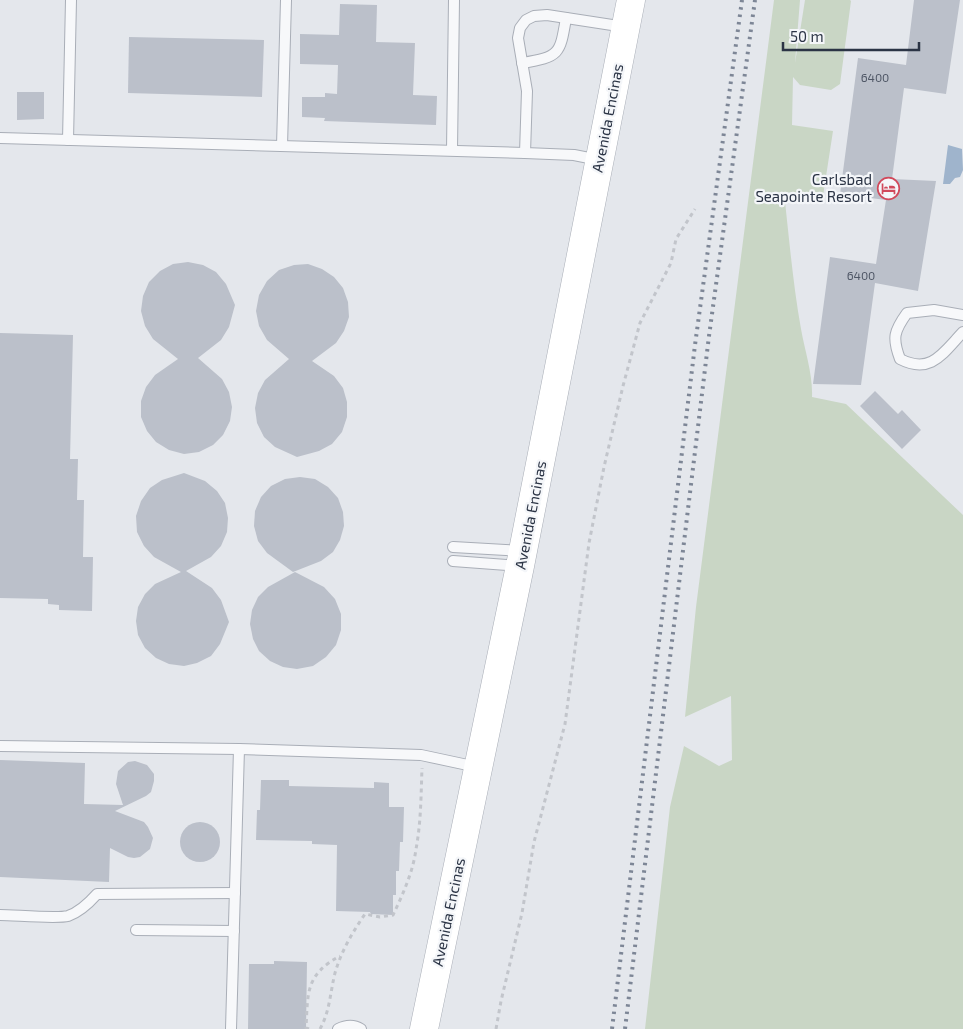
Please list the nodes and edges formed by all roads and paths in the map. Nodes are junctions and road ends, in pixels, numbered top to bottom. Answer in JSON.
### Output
{"nodes":[{"id":1,"x":71,"y":0,"type":"edge"},
{"id":2,"x":286,"y":0,"type":"edge"},
{"id":3,"x":454,"y":0,"type":"edge"},
{"id":4,"x":631,"y":0,"type":"edge"},
{"id":5,"x":566,"y":18,"type":"junction"},
{"id":6,"x":626,"y":27,"type":"junction"},
{"id":7,"x":522,"y":63,"type":"junction"},
{"id":8,"x":0,"y":138,"type":"edge"},
{"id":9,"x":68,"y":140,"type":"junction"},
{"id":10,"x":282,"y":146,"type":"junction"},
{"id":11,"x":452,"y":150,"type":"junction"},
{"id":12,"x":525,"y":153,"type":"junction"},
{"id":13,"x":599,"y":160,"type":"junction"},
{"id":14,"x":695,"y":209,"type":"dead end"},
{"id":15,"x":963,"y":315,"type":"edge"},
{"id":16,"x":963,"y":332,"type":"edge"},
{"id":17,"x":453,"y":547,"type":"dead end"},
{"id":18,"x":521,"y":558,"type":"junction"},
{"id":19,"x":453,"y":561,"type":"dead end"},
{"id":20,"x":0,"y":746,"type":"edge"},
{"id":21,"x":239,"y":749,"type":"junction"},
{"id":22,"x":422,"y":767,"type":"dead end"},
{"id":23,"x":478,"y":768,"type":"junction"},
{"id":24,"x":235,"y":893,"type":"junction"},
{"id":25,"x":0,"y":915,"type":"edge"},
{"id":26,"x":136,"y":930,"type":"dead end"},
{"id":27,"x":234,"y":931,"type":"junction"},
{"id":28,"x":340,"y":956,"type":"junction"},
{"id":29,"x":231,"y":1029,"type":"edge"},
{"id":30,"x":309,"y":1029,"type":"edge"},
{"id":31,"x":320,"y":1029,"type":"edge"},
{"id":32,"x":338,"y":1029,"type":"edge"},
{"id":33,"x":361,"y":1029,"type":"edge"},
{"id":34,"x":424,"y":1029,"type":"edge"},
{"id":35,"x":496,"y":1029,"type":"edge"}],
"edges":[{"from":1,"to":9,"type":"lane"},
{"from":2,"to":10,"type":"lane"},
{"from":3,"to":11,"type":"lane"},
{"from":4,"to":6,"type":"street","name":"Avenida Encinas"},
{"from":5,"to":6,"type":"lane"},
{"from":5,"to":7,"type":"lane"},
{"from":5,"to":7,"type":"lane"},
{"from":6,"to":13,"type":"street","name":"Avenida Encinas"},
{"from":7,"to":12,"type":"lane"},
{"from":8,"to":9,"type":"lane"},
{"from":9,"to":10,"type":"lane"},
{"from":10,"to":11,"type":"lane"},
{"from":11,"to":12,"type":"lane"},
{"from":12,"to":13,"type":"lane"},
{"from":13,"to":18,"type":"street","name":"Avenida Encinas"},
{"from":14,"to":35,"type":"path"},
{"from":15,"to":16,"type":"lane"},
{"from":17,"to":18,"type":"lane"},
{"from":18,"to":19,"type":"lane"},
{"from":18,"to":23,"type":"street","name":"Avenida Encinas"},
{"from":20,"to":21,"type":"lane"},
{"from":21,"to":23,"type":"lane"},
{"from":21,"to":24,"type":"lane"},
{"from":22,"to":28,"type":"path"},
{"from":23,"to":34,"type":"street","name":"Avenida Encinas"},
{"from":24,"to":25,"type":"lane"},
{"from":24,"to":27,"type":"lane"},
{"from":26,"to":27,"type":"lane"},
{"from":27,"to":29,"type":"lane"},
{"from":28,"to":30,"type":"path"},
{"from":28,"to":31,"type":"path"},
{"from":32,"to":33,"type":"lane"}]}
